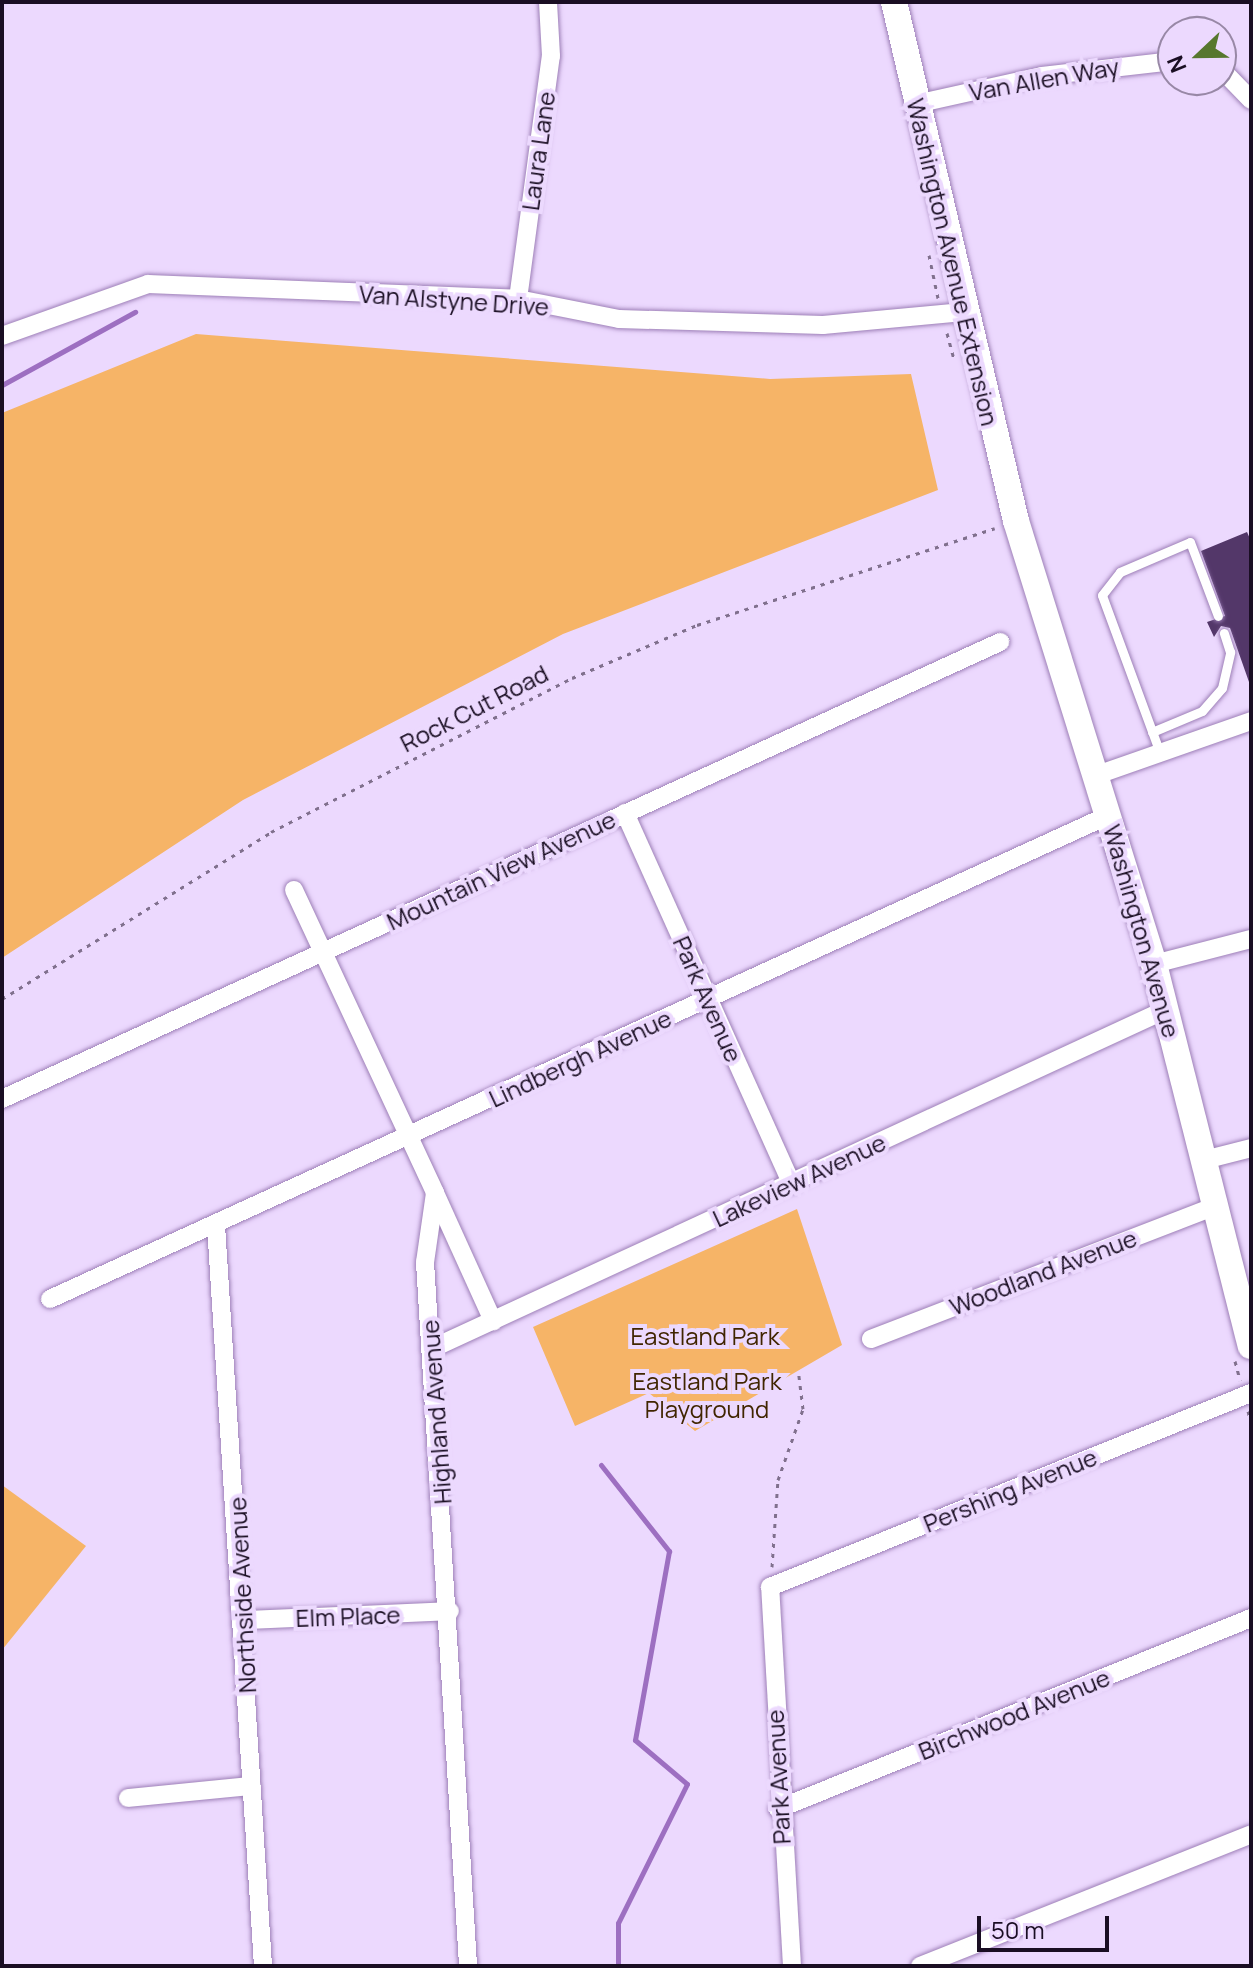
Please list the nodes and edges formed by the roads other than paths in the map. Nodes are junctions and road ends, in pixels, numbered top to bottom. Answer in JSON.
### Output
{"nodes":[{"id":1,"x":548,"y":2,"type":"edge"},
{"id":2,"x":894,"y":2,"type":"edge"},
{"id":3,"x":1157,"y":63,"type":"edge"},
{"id":4,"x":1237,"y":86,"type":"edge"},
{"id":5,"x":1251,"y":100,"type":"edge"},
{"id":6,"x":916,"y":104,"type":"junction"},
{"id":7,"x":518,"y":299,"type":"junction"},
{"id":8,"x":963,"y":312,"type":"junction"},
{"id":9,"x":2,"y":336,"type":"edge"},
{"id":10,"x":1007,"y":524,"type":"joint"},
{"id":11,"x":1218,"y":616,"type":"dead end"},
{"id":12,"x":1224,"y":633,"type":"dead end"},
{"id":13,"x":1000,"y":642,"type":"dead end"},
{"id":14,"x":1251,"y":721,"type":"edge"},
{"id":15,"x":1152,"y":732,"type":"junction"},
{"id":16,"x":1160,"y":753,"type":"junction"},
{"id":17,"x":1097,"y":775,"type":"junction"},
{"id":18,"x":625,"y":813,"type":"junction"},
{"id":19,"x":1109,"y":815,"type":"junction"},
{"id":20,"x":294,"y":890,"type":"dead end"},
{"id":21,"x":1251,"y":939,"type":"edge"},
{"id":22,"x":323,"y":952,"type":"junction"},
{"id":23,"x":1154,"y":964,"type":"junction"},
{"id":24,"x":708,"y":999,"type":"junction"},
{"id":25,"x":1165,"y":1010,"type":"junction"},
{"id":26,"x":2,"y":1099,"type":"edge"},
{"id":27,"x":407,"y":1137,"type":"junction"},
{"id":28,"x":1251,"y":1148,"type":"edge"},
{"id":29,"x":1204,"y":1160,"type":"junction"},
{"id":30,"x":792,"y":1184,"type":"junction"},
{"id":31,"x":435,"y":1193,"type":"junction"},
{"id":32,"x":1215,"y":1206,"type":"junction"},
{"id":33,"x":216,"y":1225,"type":"junction"},
{"id":34,"x":50,"y":1299,"type":"dead end"},
{"id":35,"x":493,"y":1321,"type":"junction"},
{"id":36,"x":871,"y":1339,"type":"dead end"},
{"id":37,"x":1251,"y":1346,"type":"edge"},
{"id":38,"x":431,"y":1349,"type":"junction"},
{"id":39,"x":1251,"y":1393,"type":"edge"},
{"id":40,"x":770,"y":1587,"type":"joint"},
{"id":41,"x":450,"y":1611,"type":"junction"},
{"id":42,"x":1251,"y":1618,"type":"edge"},
{"id":43,"x":245,"y":1620,"type":"junction"},
{"id":44,"x":251,"y":1786,"type":"junction"},
{"id":45,"x":128,"y":1798,"type":"dead end"},
{"id":46,"x":778,"y":1809,"type":"junction"},
{"id":47,"x":1251,"y":1834,"type":"edge"},
{"id":48,"x":263,"y":1966,"type":"edge"},
{"id":49,"x":468,"y":1966,"type":"edge"},
{"id":50,"x":792,"y":1966,"type":"edge"},
{"id":51,"x":920,"y":1966,"type":"edge"}],
"edges":[{"from":1,"to":7,"type":"street","name":"Laura Lane"},
{"from":2,"to":6,"type":"street","name":"Washington Avenue Extension"},
{"from":3,"to":6,"type":"street","name":"Van Allen Way"},
{"from":4,"to":5,"type":"street"},
{"from":6,"to":8,"type":"street","name":"Washington Avenue Extension"},
{"from":7,"to":8,"type":"street","name":"Van Alstyne Drive"},
{"from":7,"to":9,"type":"street","name":"Van Alstyne Drive"},
{"from":8,"to":10,"type":"street","name":"Washington Avenue Extension"},
{"from":10,"to":17,"type":"street","name":"Washington Avenue"},
{"from":11,"to":15,"type":"lane"},
{"from":12,"to":15,"type":"lane"},
{"from":13,"to":18,"type":"street","name":"Mountain View Avenue"},
{"from":14,"to":16,"type":"street"},
{"from":15,"to":16,"type":"lane"},
{"from":16,"to":17,"type":"street"},
{"from":17,"to":19,"type":"street","name":"Washington Avenue"},
{"from":18,"to":22,"type":"street","name":"Mountain View Avenue"},
{"from":18,"to":24,"type":"street","name":"Park Avenue"},
{"from":19,"to":23,"type":"street","name":"Washington Avenue"},
{"from":19,"to":24,"type":"street","name":"Lindbergh Avenue"},
{"from":20,"to":22,"type":"street"},
{"from":21,"to":23,"type":"street"},
{"from":22,"to":26,"type":"street","name":"Mountain View Avenue"},
{"from":22,"to":27,"type":"street"},
{"from":23,"to":25,"type":"street","name":"Washington Avenue"},
{"from":24,"to":27,"type":"street","name":"Lindbergh Avenue"},
{"from":24,"to":30,"type":"street","name":"Park Avenue"},
{"from":25,"to":29,"type":"street","name":"Washington Avenue"},
{"from":25,"to":30,"type":"street","name":"Lakeview Avenue"},
{"from":27,"to":31,"type":"street"},
{"from":27,"to":33,"type":"street","name":"Lindbergh Avenue"},
{"from":28,"to":29,"type":"street"},
{"from":29,"to":32,"type":"street","name":"Washington Avenue"},
{"from":30,"to":35,"type":"street","name":"Lakeview Avenue"},
{"from":31,"to":35,"type":"street"},
{"from":31,"to":38,"type":"street","name":"Highland Avenue"},
{"from":32,"to":36,"type":"street","name":"Woodland Avenue"},
{"from":32,"to":37,"type":"street","name":"Washington Avenue"},
{"from":33,"to":34,"type":"street","name":"Lindbergh Avenue"},
{"from":33,"to":43,"type":"street","name":"Northside Avenue"},
{"from":35,"to":38,"type":"street","name":"Lakeview Avenue"},
{"from":38,"to":41,"type":"street","name":"Highland Avenue"},
{"from":39,"to":40,"type":"street","name":"Pershing Avenue"},
{"from":40,"to":46,"type":"street","name":"Park Avenue"},
{"from":41,"to":43,"type":"street","name":"Elm Place"},
{"from":41,"to":49,"type":"street","name":"Highland Avenue"},
{"from":42,"to":46,"type":"street","name":"Birchwood Avenue"},
{"from":43,"to":44,"type":"street","name":"Northside Avenue"},
{"from":44,"to":45,"type":"street"},
{"from":44,"to":48,"type":"street","name":"Northside Avenue"},
{"from":46,"to":50,"type":"street","name":"Park Avenue"},
{"from":47,"to":51,"type":"street"}]}
